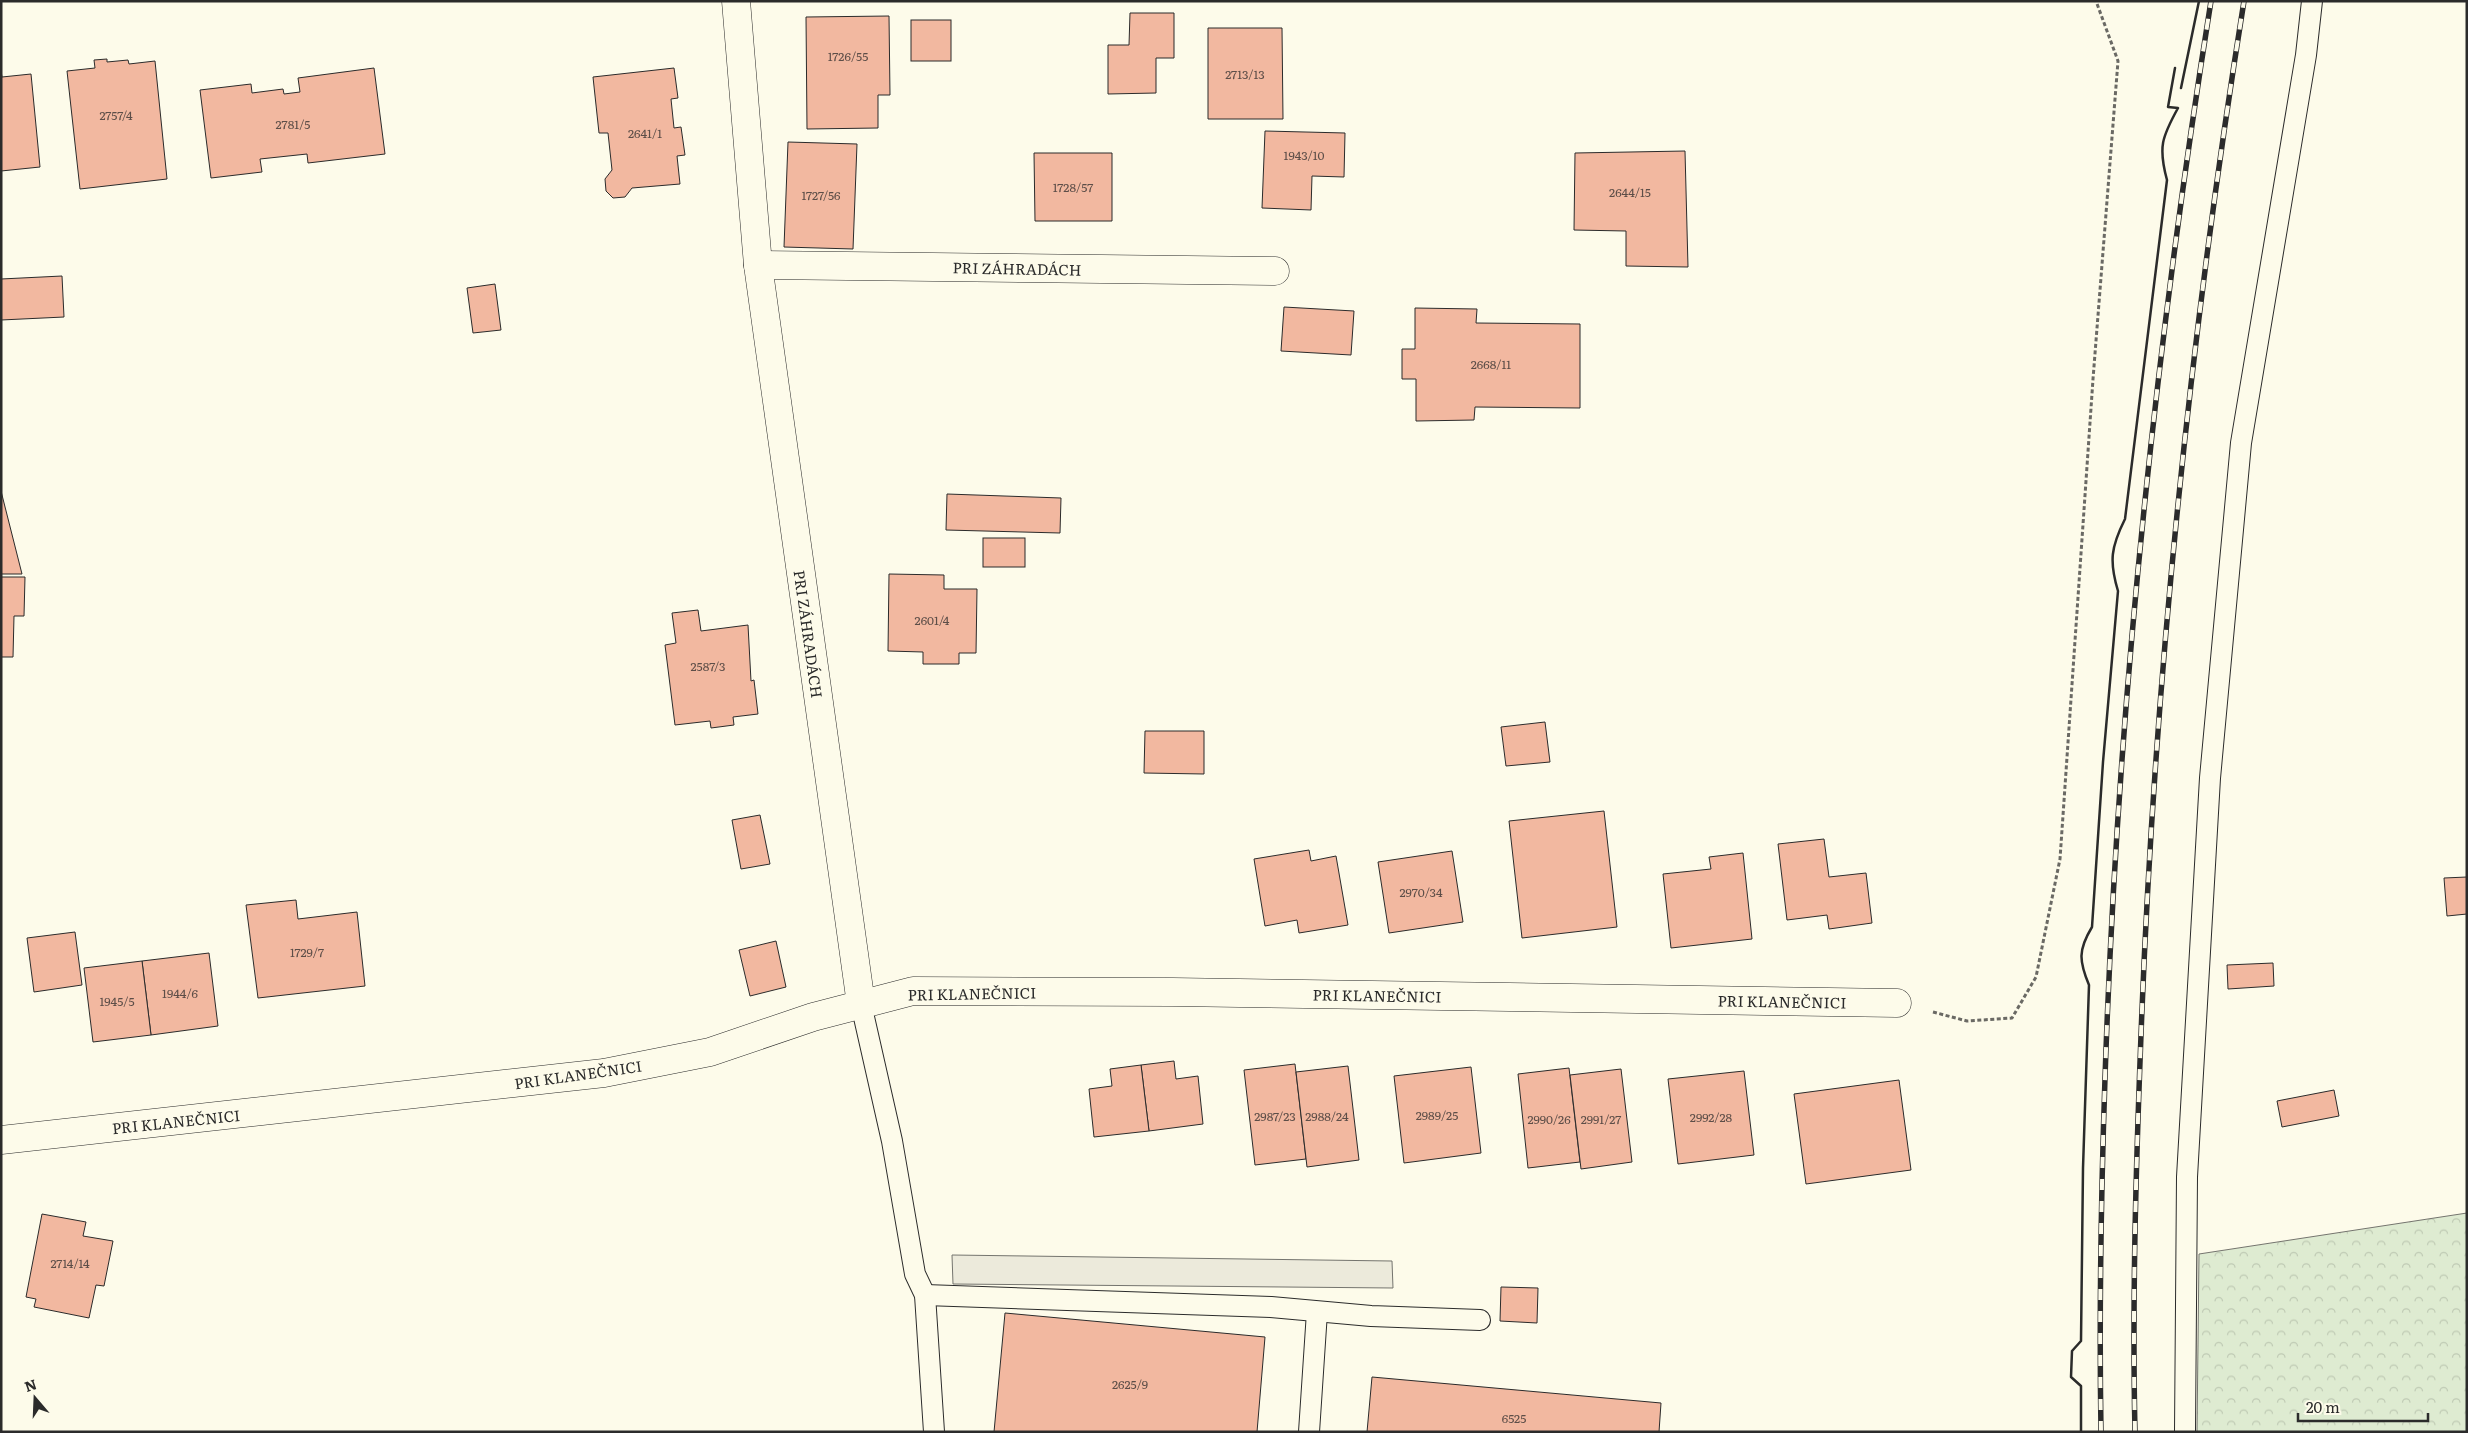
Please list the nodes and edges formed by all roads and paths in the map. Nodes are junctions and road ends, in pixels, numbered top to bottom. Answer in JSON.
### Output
{"nodes":[{"id":1,"x":736,"y":1,"type":"edge"},
{"id":2,"x":2096,"y":1,"type":"edge"},
{"id":3,"x":2312,"y":1,"type":"edge"},
{"id":4,"x":758,"y":265,"type":"junction"},
{"id":5,"x":1275,"y":270,"type":"dead end"},
{"id":6,"x":1897,"y":1003,"type":"joint"},
{"id":7,"x":861,"y":1004,"type":"junction"},
{"id":8,"x":1,"y":1140,"type":"edge"},
{"id":9,"x":925,"y":1295,"type":"junction"},
{"id":10,"x":1317,"y":1312,"type":"junction"},
{"id":11,"x":1480,"y":1320,"type":"dead end"},
{"id":12,"x":934,"y":1432,"type":"edge"},
{"id":13,"x":1309,"y":1432,"type":"edge"},
{"id":14,"x":2185,"y":1432,"type":"edge"}],
"edges":[{"from":1,"to":4,"type":"street","name":"PRI ZÁHRADÁCH"},
{"from":2,"to":6,"type":"path"},
{"from":3,"to":14,"type":"lane"},
{"from":4,"to":5,"type":"street","name":"PRI ZÁHRADÁCH"},
{"from":4,"to":7,"type":"street","name":"PRI ZÁHRADÁCH"},
{"from":6,"to":7,"type":"street","name":"PRI KLANEČNICI"},
{"from":7,"to":8,"type":"street","name":"PRI KLANEČNICI"},
{"from":7,"to":9,"type":"lane"},
{"from":9,"to":10,"type":"lane"},
{"from":9,"to":12,"type":"lane"},
{"from":10,"to":11,"type":"lane"},
{"from":10,"to":13,"type":"lane"}]}
